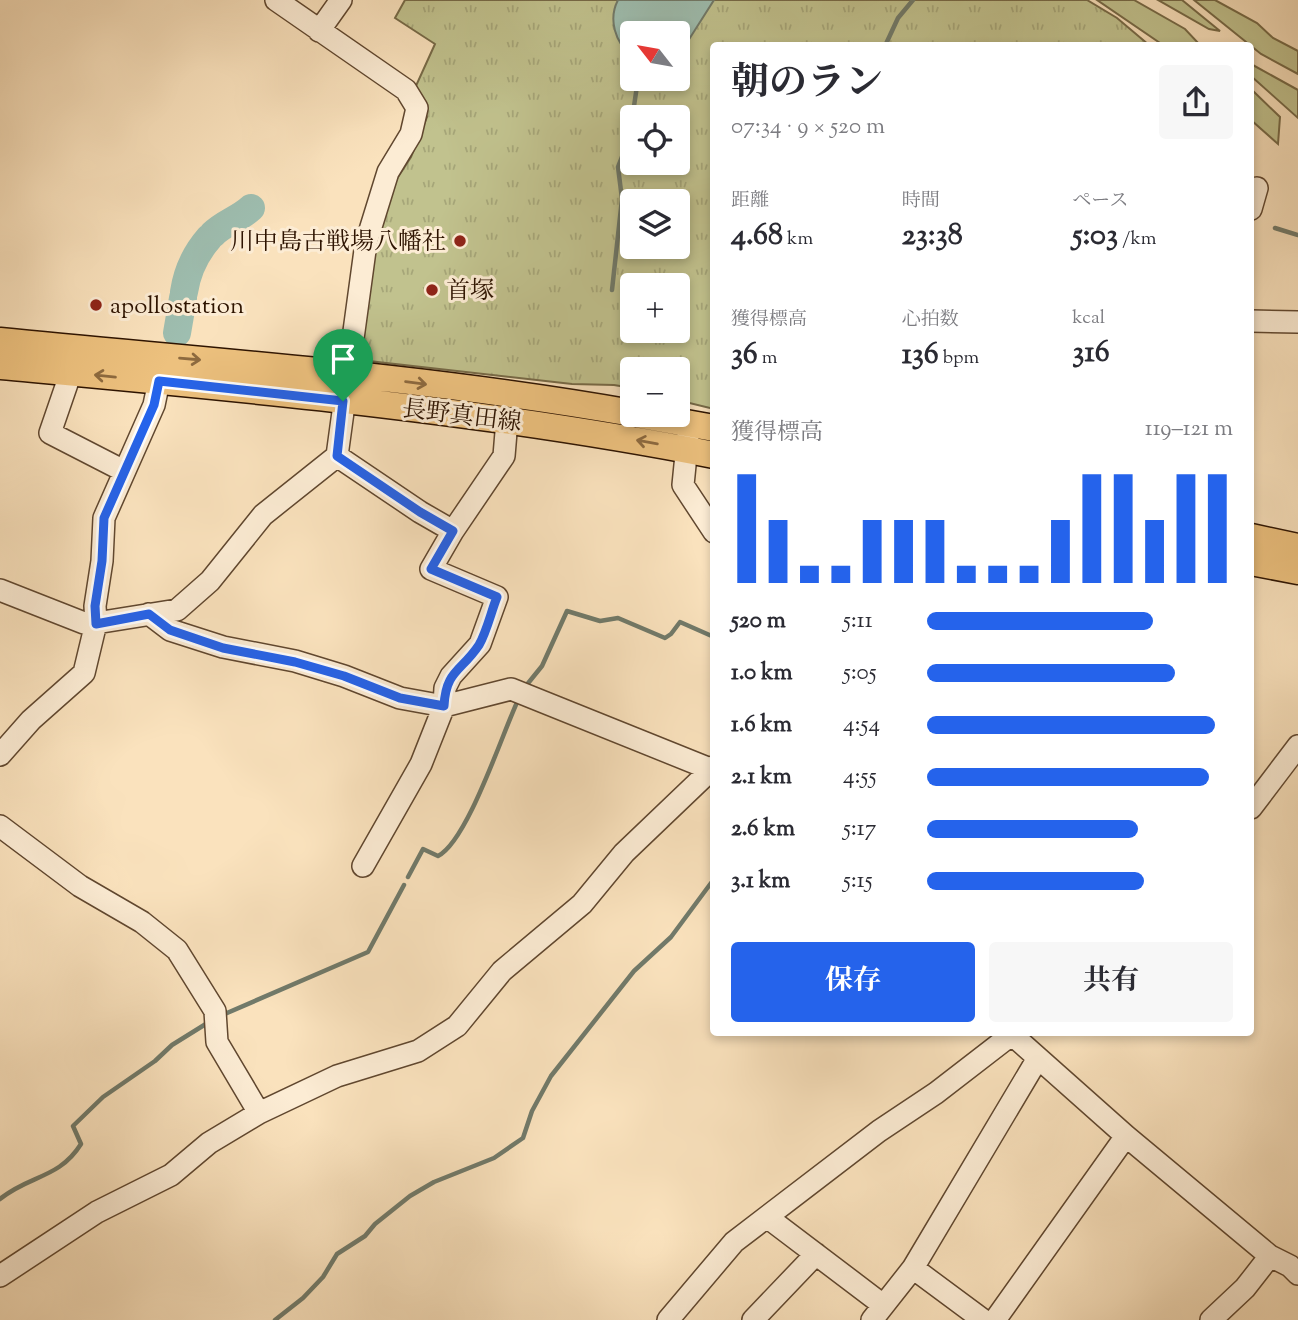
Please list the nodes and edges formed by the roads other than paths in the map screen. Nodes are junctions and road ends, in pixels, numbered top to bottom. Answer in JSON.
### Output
{"nodes":[{"id":1,"x":276,"y":0,"type":"edge"},
{"id":2,"x":341,"y":0,"type":"edge"},
{"id":3,"x":319,"y":31,"type":"junction"},
{"id":4,"x":1257,"y":188,"type":"dead end"},
{"id":5,"x":1254,"y":198,"type":"edge"},
{"id":6,"x":1254,"y":321,"type":"edge"},
{"id":7,"x":1298,"y":322,"type":"edge"},
{"id":8,"x":0,"y":341,"type":"edge"},
{"id":9,"x":0,"y":366,"type":"edge"},
{"id":10,"x":71,"y":372,"type":"junction"},
{"id":11,"x":347,"y":374,"type":"junction"},
{"id":12,"x":159,"y":381,"type":"junction"},
{"id":13,"x":343,"y":401,"type":"junction"},
{"id":14,"x":620,"y":411,"type":"edge"},
{"id":15,"x":507,"y":420,"type":"junction"},
{"id":16,"x":676,"y":427,"type":"edge"},
{"id":17,"x":697,"y":434,"type":"edge"},
{"id":18,"x":710,"y":449,"type":"edge"},
{"id":19,"x":337,"y":456,"type":"junction"},
{"id":20,"x":124,"y":471,"type":"junction"},
{"id":21,"x":710,"y":526,"type":"edge"},
{"id":22,"x":453,"y":531,"type":"junction"},
{"id":23,"x":1254,"y":538,"type":"edge"},
{"id":24,"x":1298,"y":547,"type":"edge"},
{"id":25,"x":1254,"y":563,"type":"edge"},
{"id":26,"x":1298,"y":572,"type":"edge"},
{"id":27,"x":0,"y":590,"type":"edge"},
{"id":28,"x":149,"y":614,"type":"junction"},
{"id":29,"x":96,"y":624,"type":"junction"},
{"id":30,"x":444,"y":706,"type":"junction"},
{"id":31,"x":1298,"y":746,"type":"edge"},
{"id":32,"x":0,"y":755,"type":"edge"},
{"id":33,"x":710,"y":767,"type":"edge"},
{"id":34,"x":710,"y":770,"type":"edge"},
{"id":35,"x":1254,"y":804,"type":"edge"},
{"id":36,"x":0,"y":826,"type":"edge"},
{"id":37,"x":363,"y":866,"type":"dead end"},
{"id":38,"x":1008,"y":1036,"type":"edge"},
{"id":39,"x":1015,"y":1036,"type":"edge"},
{"id":40,"x":1038,"y":1058,"type":"junction"},
{"id":41,"x":259,"y":1113,"type":"junction"},
{"id":42,"x":1126,"y":1136,"type":"junction"},
{"id":43,"x":767,"y":1217,"type":"junction"},
{"id":44,"x":816,"y":1254,"type":"junction"},
{"id":45,"x":1270,"y":1256,"type":"junction"},
{"id":46,"x":913,"y":1268,"type":"junction"},
{"id":47,"x":1298,"y":1274,"type":"edge"},
{"id":48,"x":0,"y":1276,"type":"edge"},
{"id":49,"x":878,"y":1312,"type":"edge"},
{"id":50,"x":668,"y":1320,"type":"edge"},
{"id":51,"x":753,"y":1320,"type":"edge"},
{"id":52,"x":983,"y":1320,"type":"edge"},
{"id":53,"x":995,"y":1320,"type":"edge"},
{"id":54,"x":1210,"y":1320,"type":"edge"}],
"edges":[{"from":1,"to":3,"type":"street"},
{"from":2,"to":3,"type":"street"},
{"from":3,"to":11,"type":"street"},
{"from":4,"to":5,"type":"street"},
{"from":6,"to":7,"type":"street"},
{"from":8,"to":11,"type":"main road","name":"長野真田線","one_way":true},
{"from":9,"to":10,"type":"main road","name":"長野真田線"},
{"from":12,"to":10,"type":"main road","name":"長野真田線","one_way":true},
{"from":10,"to":20,"type":"street"},
{"from":11,"to":13,"type":"street"},
{"from":11,"to":14,"type":"main road","name":"長野真田線","one_way":true},
{"from":12,"to":13,"type":"main road","name":"長野真田線"},
{"from":12,"to":20,"type":"street"},
{"from":13,"to":15,"type":"main road","name":"長野真田線"},
{"from":13,"to":19,"type":"street"},
{"from":17,"to":15,"type":"main road","name":"長野真田線","one_way":true},
{"from":15,"to":22,"type":"street"},
{"from":16,"to":17,"type":"main road","name":"長野真田線"},
{"from":17,"to":18,"type":"main road","name":"長野真田線"},
{"from":17,"to":21,"type":"street"},
{"from":19,"to":22,"type":"street"},
{"from":19,"to":28,"type":"street"},
{"from":20,"to":29,"type":"street"},
{"from":22,"to":30,"type":"street"},
{"from":23,"to":24,"type":"main road"},
{"from":25,"to":26,"type":"main road"},
{"from":27,"to":29,"type":"street"},
{"from":28,"to":29,"type":"street"},
{"from":28,"to":30,"type":"street"},
{"from":29,"to":32,"type":"street"},
{"from":30,"to":33,"type":"street"},
{"from":30,"to":37,"type":"street"},
{"from":31,"to":35,"type":"street"},
{"from":34,"to":41,"type":"street"},
{"from":36,"to":41,"type":"street"},
{"from":38,"to":43,"type":"street"},
{"from":39,"to":40,"type":"street"},
{"from":40,"to":42,"type":"street"},
{"from":40,"to":46,"type":"street"},
{"from":41,"to":48,"type":"street"},
{"from":42,"to":45,"type":"street"},
{"from":42,"to":53,"type":"street"},
{"from":43,"to":44,"type":"street"},
{"from":43,"to":50,"type":"street"},
{"from":44,"to":49,"type":"street"},
{"from":44,"to":51,"type":"street"},
{"from":45,"to":47,"type":"street"},
{"from":45,"to":54,"type":"street"},
{"from":46,"to":49,"type":"street"},
{"from":46,"to":52,"type":"street"}]}
